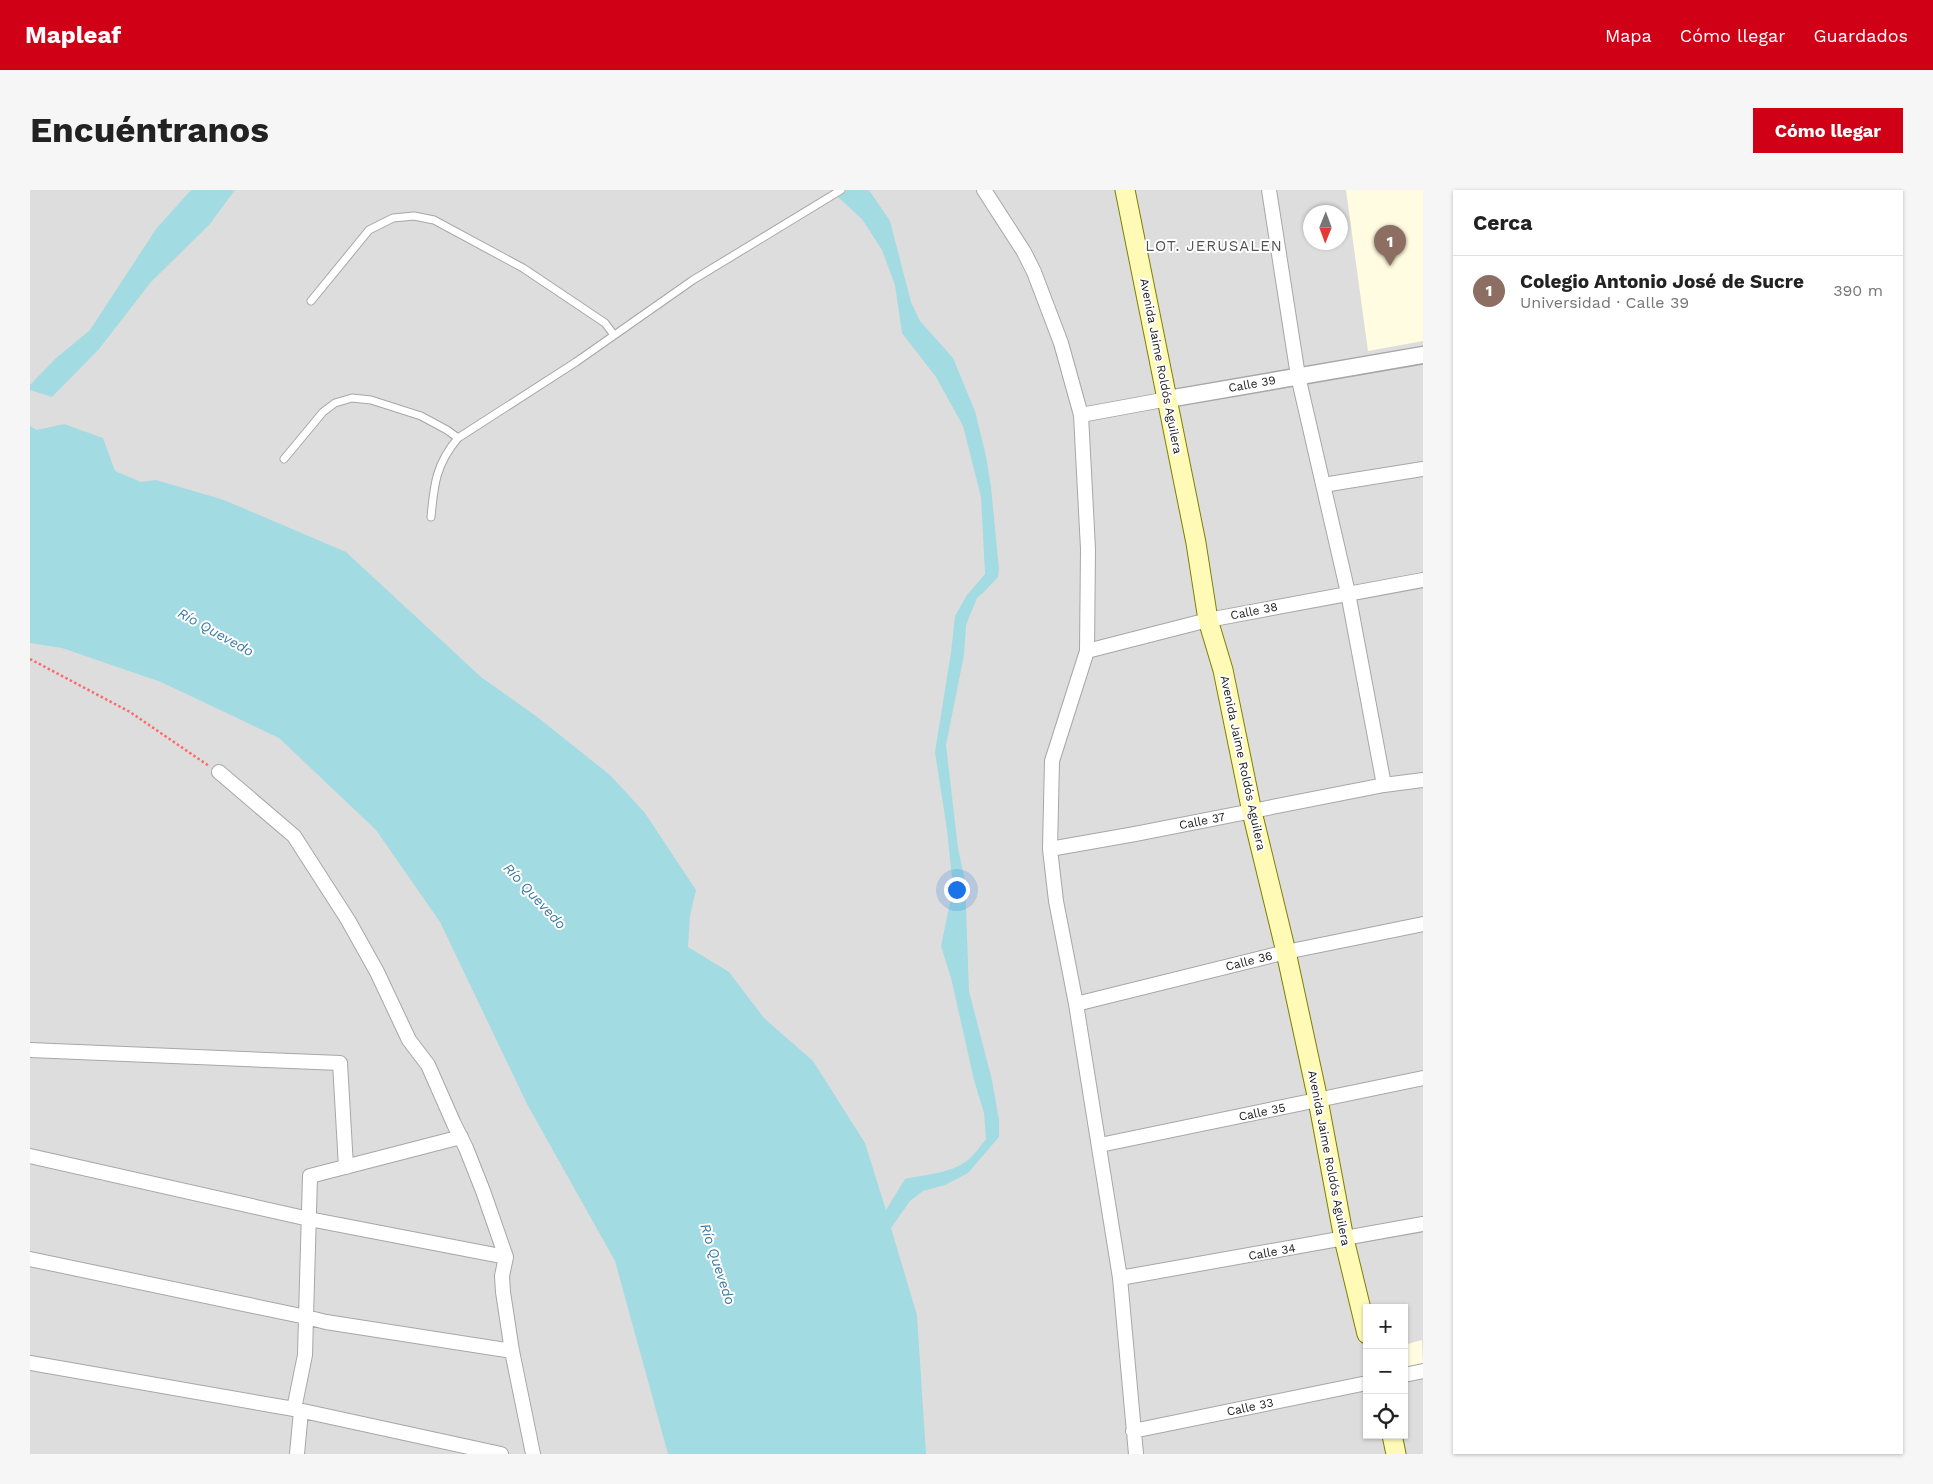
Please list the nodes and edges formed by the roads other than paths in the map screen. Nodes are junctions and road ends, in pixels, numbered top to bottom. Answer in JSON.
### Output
{"nodes":[{"id":1,"x":841,"y":190,"type":"edge"},
{"id":2,"x":984,"y":190,"type":"edge"},
{"id":3,"x":1125,"y":190,"type":"edge"},
{"id":4,"x":1268,"y":190,"type":"edge"},
{"id":5,"x":311,"y":301,"type":"dead end"},
{"id":6,"x":614,"y":335,"type":"junction"},
{"id":7,"x":1423,"y":355,"type":"edge"},
{"id":8,"x":1298,"y":376,"type":"junction"},
{"id":9,"x":1168,"y":400,"type":"junction"},
{"id":10,"x":1080,"y":415,"type":"junction"},
{"id":11,"x":458,"y":438,"type":"junction"},
{"id":12,"x":284,"y":459,"type":"dead end"},
{"id":13,"x":1423,"y":469,"type":"edge"},
{"id":14,"x":1323,"y":485,"type":"junction"},
{"id":15,"x":431,"y":517,"type":"dead end"},
{"id":16,"x":1423,"y":580,"type":"edge"},
{"id":17,"x":1348,"y":592,"type":"junction"},
{"id":18,"x":1208,"y":620,"type":"junction"},
{"id":19,"x":1087,"y":651,"type":"junction"},
{"id":20,"x":219,"y":772,"type":"road end"},
{"id":21,"x":1423,"y":780,"type":"edge"},
{"id":22,"x":1384,"y":785,"type":"junction"},
{"id":23,"x":1252,"y":812,"type":"junction"},
{"id":24,"x":1050,"y":849,"type":"junction"},
{"id":25,"x":1423,"y":924,"type":"edge"},
{"id":26,"x":1286,"y":952,"type":"junction"},
{"id":27,"x":1076,"y":1004,"type":"junction"},
{"id":28,"x":30,"y":1050,"type":"edge"},
{"id":29,"x":1423,"y":1078,"type":"edge"},
{"id":30,"x":1318,"y":1100,"type":"junction"},
{"id":31,"x":461,"y":1137,"type":"junction"},
{"id":32,"x":1100,"y":1145,"type":"junction"},
{"id":33,"x":30,"y":1156,"type":"edge"},
{"id":34,"x":346,"y":1167,"type":"junction"},
{"id":35,"x":309,"y":1219,"type":"junction"},
{"id":36,"x":1423,"y":1224,"type":"edge"},
{"id":37,"x":1344,"y":1239,"type":"junction"},
{"id":38,"x":506,"y":1257,"type":"junction"},
{"id":39,"x":30,"y":1259,"type":"edge"},
{"id":40,"x":1120,"y":1278,"type":"junction"},
{"id":41,"x":306,"y":1316,"type":"junction"},
{"id":42,"x":1363,"y":1317,"type":"edge"},
{"id":43,"x":512,"y":1351,"type":"junction"},
{"id":44,"x":30,"y":1363,"type":"edge"},
{"id":45,"x":1423,"y":1371,"type":"edge"},
{"id":46,"x":1408,"y":1374,"type":"edge"},
{"id":47,"x":1363,"y":1384,"type":"edge"},
{"id":48,"x":298,"y":1410,"type":"junction"},
{"id":49,"x":1133,"y":1431,"type":"junction"},
{"id":50,"x":1393,"y":1439,"type":"edge"},
{"id":51,"x":297,"y":1454,"type":"edge"},
{"id":52,"x":501,"y":1454,"type":"edge"},
{"id":53,"x":533,"y":1454,"type":"edge"},
{"id":54,"x":1136,"y":1454,"type":"edge"},
{"id":55,"x":1396,"y":1454,"type":"edge"}],
"edges":[{"from":1,"to":6,"type":"lane"},
{"from":2,"to":10,"type":"street"},
{"from":3,"to":9,"type":"main road","name":"Avenida Jaime Roldós Aguilera"},
{"from":4,"to":8,"type":"street"},
{"from":5,"to":6,"type":"lane"},
{"from":6,"to":11,"type":"lane"},
{"from":7,"to":8,"type":"street","name":"Calle 39"},
{"from":8,"to":9,"type":"street","name":"Calle 39"},
{"from":8,"to":14,"type":"street"},
{"from":9,"to":10,"type":"street","name":"Calle 39"},
{"from":9,"to":18,"type":"main road","name":"Avenida Jaime Roldós Aguilera"},
{"from":10,"to":19,"type":"street"},
{"from":11,"to":12,"type":"lane"},
{"from":11,"to":15,"type":"lane"},
{"from":13,"to":14,"type":"street"},
{"from":14,"to":17,"type":"street"},
{"from":16,"to":17,"type":"street","name":"Calle 38"},
{"from":17,"to":18,"type":"street","name":"Calle 38"},
{"from":17,"to":22,"type":"street"},
{"from":18,"to":19,"type":"street","name":"Calle 38"},
{"from":18,"to":23,"type":"main road","name":"Avenida Jaime Roldós Aguilera"},
{"from":19,"to":24,"type":"street"},
{"from":20,"to":31,"type":"street"},
{"from":21,"to":22,"type":"street","name":"Calle 37"},
{"from":22,"to":23,"type":"street","name":"Calle 37"},
{"from":23,"to":24,"type":"street","name":"Calle 37"},
{"from":23,"to":26,"type":"main road","name":"Avenida Jaime Roldós Aguilera"},
{"from":24,"to":27,"type":"street"},
{"from":25,"to":26,"type":"street","name":"Calle 36"},
{"from":26,"to":27,"type":"street","name":"Calle 36"},
{"from":26,"to":30,"type":"main road","name":"Avenida Jaime Roldós Aguilera"},
{"from":27,"to":32,"type":"street"},
{"from":28,"to":34,"type":"street"},
{"from":29,"to":30,"type":"street","name":"Calle 35"},
{"from":30,"to":32,"type":"street","name":"Calle 35"},
{"from":30,"to":37,"type":"main road","name":"Avenida Jaime Roldós Aguilera"},
{"from":31,"to":34,"type":"street"},
{"from":31,"to":38,"type":"street"},
{"from":32,"to":40,"type":"street"},
{"from":33,"to":35,"type":"street"},
{"from":34,"to":35,"type":"street"},
{"from":35,"to":38,"type":"street"},
{"from":35,"to":41,"type":"street"},
{"from":36,"to":37,"type":"street","name":"Calle 34"},
{"from":37,"to":40,"type":"street","name":"Calle 34"},
{"from":37,"to":42,"type":"main road","name":"Avenida Jaime Roldós Aguilera"},
{"from":38,"to":43,"type":"street"},
{"from":39,"to":41,"type":"street"},
{"from":40,"to":49,"type":"street"},
{"from":41,"to":43,"type":"street"},
{"from":41,"to":48,"type":"street"},
{"from":43,"to":53,"type":"street"},
{"from":44,"to":48,"type":"street"},
{"from":45,"to":46,"type":"street"},
{"from":47,"to":49,"type":"street","name":"Calle 33"},
{"from":48,"to":51,"type":"street"},
{"from":48,"to":52,"type":"street"},
{"from":49,"to":54,"type":"street"},
{"from":50,"to":55,"type":"main road"}]}
